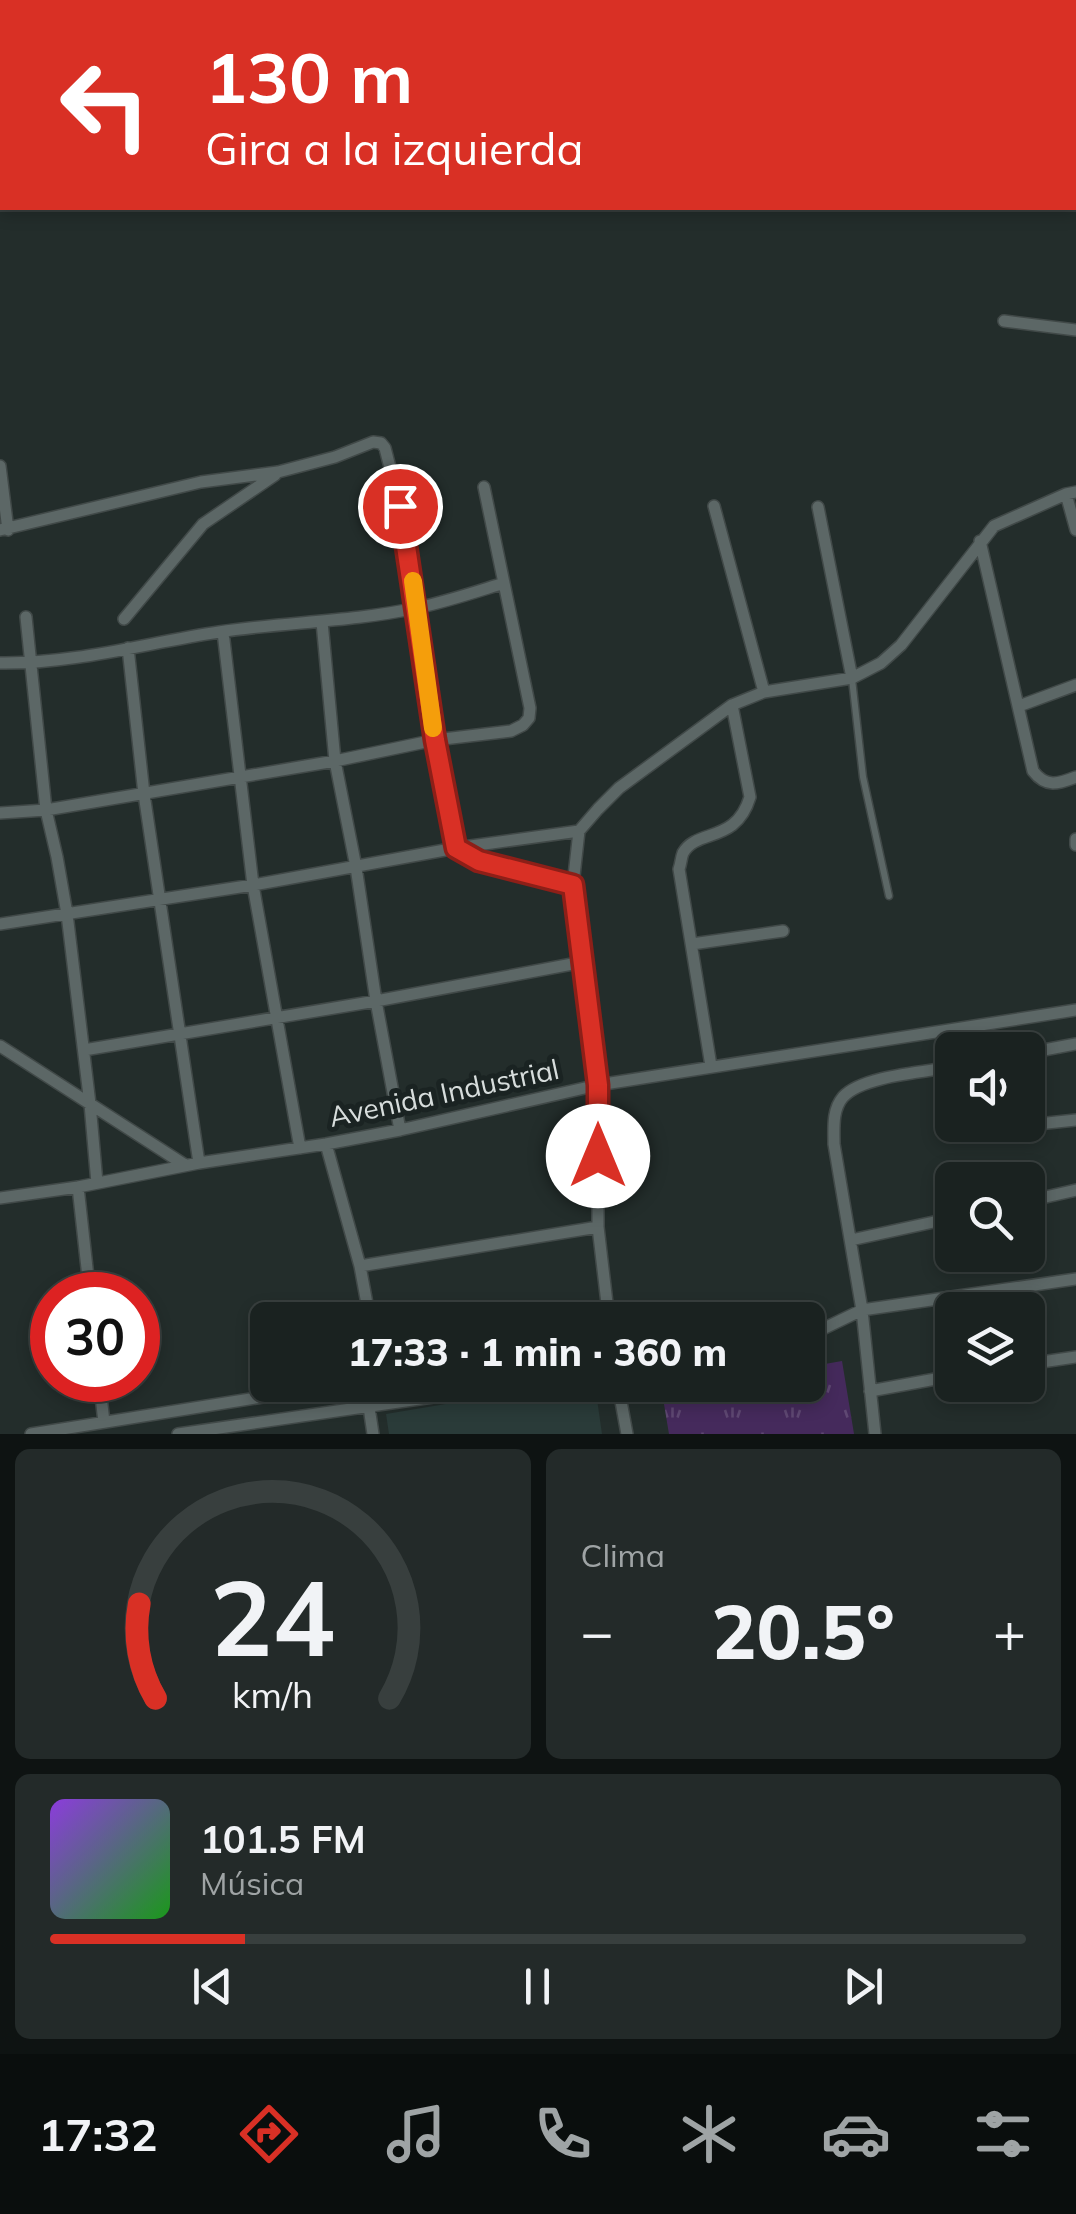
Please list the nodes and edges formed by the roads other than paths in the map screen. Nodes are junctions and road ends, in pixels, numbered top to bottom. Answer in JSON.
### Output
{"nodes":[{"id":1,"x":1004,"y":322,"type":"dead end"},
{"id":2,"x":1076,"y":330,"type":"edge"},
{"id":3,"x":0,"y":466,"type":"edge"},
{"id":4,"x":278,"y":472,"type":"junction"},
{"id":5,"x":484,"y":487,"type":"dead end"},
{"id":6,"x":1071,"y":493,"type":"edge"},
{"id":7,"x":714,"y":506,"type":"dead end"},
{"id":8,"x":818,"y":507,"type":"dead end"},
{"id":9,"x":4,"y":530,"type":"edge"},
{"id":10,"x":1076,"y":530,"type":"edge"},
{"id":11,"x":980,"y":542,"type":"junction"},
{"id":12,"x":504,"y":584,"type":"junction"},
{"id":13,"x":417,"y":608,"type":"junction"},
{"id":14,"x":26,"y":617,"type":"dead end"},
{"id":15,"x":124,"y":619,"type":"dead end"},
{"id":16,"x":322,"y":622,"type":"junction"},
{"id":17,"x":222,"y":632,"type":"junction"},
{"id":18,"x":128,"y":648,"type":"junction"},
{"id":19,"x":0,"y":663,"type":"edge"},
{"id":20,"x":29,"y":664,"type":"junction"},
{"id":21,"x":852,"y":678,"type":"junction"},
{"id":22,"x":1076,"y":685,"type":"edge"},
{"id":23,"x":764,"y":692,"type":"junction"},
{"id":24,"x":732,"y":705,"type":"junction"},
{"id":25,"x":1020,"y":706,"type":"junction"},
{"id":26,"x":435,"y":740,"type":"junction"},
{"id":27,"x":335,"y":761,"type":"junction"},
{"id":28,"x":1076,"y":777,"type":"edge"},
{"id":29,"x":239,"y":778,"type":"junction"},
{"id":30,"x":144,"y":794,"type":"junction"},
{"id":31,"x":46,"y":810,"type":"junction"},
{"id":32,"x":0,"y":814,"type":"edge"},
{"id":33,"x":580,"y":832,"type":"junction"},
{"id":34,"x":456,"y":848,"type":"junction"},
{"id":35,"x":356,"y":868,"type":"junction"},
{"id":36,"x":253,"y":885,"type":"junction"},
{"id":37,"x":573,"y":885,"type":"junction"},
{"id":38,"x":890,"y":896,"type":"dead end"},
{"id":39,"x":161,"y":900,"type":"junction"},
{"id":40,"x":67,"y":914,"type":"junction"},
{"id":41,"x":0,"y":924,"type":"edge"},
{"id":42,"x":783,"y":931,"type":"dead end"},
{"id":43,"x":692,"y":944,"type":"junction"},
{"id":44,"x":583,"y":962,"type":"junction"},
{"id":45,"x":376,"y":1001,"type":"junction"},
{"id":46,"x":1076,"y":1010,"type":"edge"},
{"id":47,"x":277,"y":1017,"type":"junction"},
{"id":48,"x":181,"y":1033,"type":"junction"},
{"id":49,"x":1076,"y":1044,"type":"edge"},
{"id":50,"x":0,"y":1046,"type":"edge"},
{"id":51,"x":84,"y":1050,"type":"junction"},
{"id":52,"x":1045,"y":1050,"type":"edge"},
{"id":53,"x":711,"y":1066,"type":"junction"},
{"id":54,"x":935,"y":1070,"type":"edge"},
{"id":55,"x":598,"y":1085,"type":"junction"},
{"id":56,"x":90,"y":1104,"type":"junction"},
{"id":57,"x":1076,"y":1120,"type":"edge"},
{"id":58,"x":1045,"y":1123,"type":"edge"},
{"id":59,"x":400,"y":1130,"type":"junction"},
{"id":60,"x":326,"y":1144,"type":"junction"},
{"id":61,"x":300,"y":1148,"type":"junction"},
{"id":62,"x":199,"y":1162,"type":"junction"},
{"id":63,"x":184,"y":1165,"type":"junction"},
{"id":64,"x":97,"y":1183,"type":"junction"},
{"id":65,"x":78,"y":1186,"type":"junction"},
{"id":66,"x":1076,"y":1190,"type":"edge"},
{"id":67,"x":1045,"y":1196,"type":"edge"},
{"id":68,"x":0,"y":1198,"type":"edge"},
{"id":69,"x":935,"y":1222,"type":"edge"},
{"id":70,"x":598,"y":1226,"type":"junction"},
{"id":71,"x":852,"y":1240,"type":"junction"},
{"id":72,"x":360,"y":1266,"type":"junction"},
{"id":73,"x":87,"y":1272,"type":"edge"},
{"id":74,"x":1076,"y":1279,"type":"edge"},
{"id":75,"x":367,"y":1302,"type":"edge"},
{"id":76,"x":607,"y":1302,"type":"edge"},
{"id":77,"x":862,"y":1310,"type":"junction"},
{"id":78,"x":825,"y":1328,"type":"edge"},
{"id":79,"x":1076,"y":1358,"type":"edge"},
{"id":80,"x":1045,"y":1362,"type":"edge"},
{"id":81,"x":935,"y":1379,"type":"edge"},
{"id":82,"x":870,"y":1392,"type":"junction"},
{"id":83,"x":250,"y":1399,"type":"edge"},
{"id":84,"x":102,"y":1402,"type":"edge"},
{"id":85,"x":402,"y":1402,"type":"edge"},
{"id":86,"x":621,"y":1402,"type":"edge"},
{"id":87,"x":369,"y":1407,"type":"junction"},
{"id":88,"x":104,"y":1422,"type":"junction"},
{"id":89,"x":31,"y":1434,"type":"edge"},
{"id":90,"x":178,"y":1434,"type":"edge"},
{"id":91,"x":373,"y":1434,"type":"edge"},
{"id":92,"x":627,"y":1434,"type":"edge"},
{"id":93,"x":875,"y":1434,"type":"edge"}],
"edges":[{"from":1,"to":2,"type":"street"},
{"from":3,"to":9,"type":"street"},
{"from":4,"to":9,"type":"street"},
{"from":4,"to":13,"type":"street"},
{"from":4,"to":15,"type":"street"},
{"from":5,"to":12,"type":"street"},
{"from":6,"to":10,"type":"street"},
{"from":6,"to":11,"type":"street"},
{"from":7,"to":23,"type":"street"},
{"from":8,"to":21,"type":"street"},
{"from":11,"to":21,"type":"street"},
{"from":11,"to":25,"type":"street"},
{"from":12,"to":13,"type":"street"},
{"from":12,"to":26,"type":"street"},
{"from":13,"to":16,"type":"street"},
{"from":13,"to":26,"type":"street"},
{"from":14,"to":20,"type":"street"},
{"from":16,"to":17,"type":"street"},
{"from":16,"to":27,"type":"street"},
{"from":17,"to":18,"type":"street"},
{"from":17,"to":29,"type":"street"},
{"from":18,"to":20,"type":"street"},
{"from":18,"to":30,"type":"street"},
{"from":19,"to":20,"type":"street"},
{"from":20,"to":31,"type":"street"},
{"from":21,"to":23,"type":"street"},
{"from":21,"to":38,"type":"lane"},
{"from":22,"to":25,"type":"street"},
{"from":23,"to":24,"type":"street"},
{"from":24,"to":33,"type":"street"},
{"from":24,"to":43,"type":"street"},
{"from":25,"to":28,"type":"street"},
{"from":26,"to":27,"type":"street"},
{"from":26,"to":34,"type":"street"},
{"from":27,"to":29,"type":"street"},
{"from":27,"to":35,"type":"street"},
{"from":29,"to":30,"type":"street"},
{"from":29,"to":36,"type":"street"},
{"from":30,"to":31,"type":"street"},
{"from":30,"to":39,"type":"street"},
{"from":31,"to":32,"type":"street"},
{"from":31,"to":40,"type":"street"},
{"from":33,"to":34,"type":"street"},
{"from":33,"to":37,"type":"street"},
{"from":34,"to":35,"type":"street"},
{"from":34,"to":37,"type":"street"},
{"from":35,"to":36,"type":"street"},
{"from":35,"to":45,"type":"street"},
{"from":36,"to":39,"type":"street"},
{"from":36,"to":47,"type":"street"},
{"from":37,"to":44,"type":"street"},
{"from":39,"to":40,"type":"street"},
{"from":39,"to":48,"type":"street"},
{"from":40,"to":41,"type":"street"},
{"from":40,"to":51,"type":"street"},
{"from":42,"to":43,"type":"street"},
{"from":43,"to":53,"type":"street"},
{"from":44,"to":45,"type":"street"},
{"from":44,"to":55,"type":"street"},
{"from":45,"to":47,"type":"street"},
{"from":45,"to":59,"type":"street"},
{"from":46,"to":53,"type":"street","name":"Avenida Industrial"},
{"from":47,"to":48,"type":"street"},
{"from":47,"to":61,"type":"street"},
{"from":48,"to":51,"type":"street"},
{"from":48,"to":62,"type":"street"},
{"from":49,"to":52,"type":"street"},
{"from":50,"to":56,"type":"street"},
{"from":51,"to":56,"type":"street"},
{"from":53,"to":55,"type":"street","name":"Avenida Industrial"},
{"from":54,"to":71,"type":"street"},
{"from":55,"to":59,"type":"street","name":"Avenida Industrial"},
{"from":55,"to":70,"type":"street"},
{"from":56,"to":63,"type":"street"},
{"from":56,"to":64,"type":"street"},
{"from":57,"to":58,"type":"street"},
{"from":59,"to":60,"type":"street","name":"Avenida Industrial"},
{"from":60,"to":61,"type":"street","name":"Avenida Industrial"},
{"from":60,"to":72,"type":"street"},
{"from":61,"to":62,"type":"street","name":"Avenida Industrial"},
{"from":62,"to":63,"type":"street","name":"Avenida Industrial"},
{"from":63,"to":64,"type":"street","name":"Avenida Industrial"},
{"from":64,"to":65,"type":"street","name":"Avenida Industrial"},
{"from":65,"to":68,"type":"street","name":"Avenida Industrial"},
{"from":65,"to":73,"type":"street"},
{"from":66,"to":67,"type":"street"},
{"from":69,"to":71,"type":"street"},
{"from":70,"to":72,"type":"street"},
{"from":70,"to":76,"type":"street"},
{"from":71,"to":77,"type":"street"},
{"from":72,"to":75,"type":"street"},
{"from":74,"to":77,"type":"street"},
{"from":77,"to":78,"type":"street"},
{"from":77,"to":82,"type":"street"},
{"from":79,"to":80,"type":"street"},
{"from":81,"to":82,"type":"street"},
{"from":82,"to":93,"type":"street"},
{"from":83,"to":88,"type":"street"},
{"from":84,"to":88,"type":"street"},
{"from":85,"to":87,"type":"street"},
{"from":86,"to":92,"type":"street"},
{"from":87,"to":90,"type":"street"},
{"from":87,"to":91,"type":"street"},
{"from":88,"to":89,"type":"street"}]}
